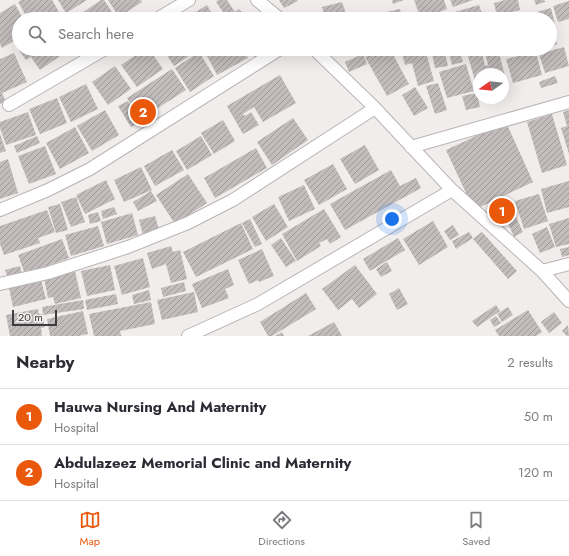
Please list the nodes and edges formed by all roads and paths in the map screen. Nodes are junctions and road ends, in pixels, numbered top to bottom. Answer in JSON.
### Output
{"nodes":[{"id":1,"x":189,"y":0,"type":"edge"},
{"id":2,"x":257,"y":0,"type":"edge"},
{"id":3,"x":169,"y":12,"type":"edge"},
{"id":4,"x":272,"y":12,"type":"edge"},
{"id":5,"x":93,"y":56,"type":"edge"},
{"id":6,"x":269,"y":56,"type":"edge"},
{"id":7,"x":321,"y":56,"type":"edge"},
{"id":8,"x":569,"y":102,"type":"edge"},
{"id":9,"x":9,"y":106,"type":"dead end"},
{"id":10,"x":375,"y":108,"type":"junction"},
{"id":11,"x":411,"y":147,"type":"junction"},
{"id":12,"x":452,"y":190,"type":"junction"},
{"id":13,"x":0,"y":210,"type":"edge"},
{"id":14,"x":569,"y":264,"type":"edge"},
{"id":15,"x":542,"y":271,"type":"junction"},
{"id":16,"x":0,"y":284,"type":"edge"},
{"id":17,"x":569,"y":301,"type":"edge"},
{"id":18,"x":188,"y":336,"type":"edge"}],
"edges":[{"from":1,"to":3,"type":"street"},
{"from":2,"to":4,"type":"street"},
{"from":5,"to":9,"type":"street"},
{"from":6,"to":13,"type":"street"},
{"from":7,"to":10,"type":"street"},
{"from":8,"to":11,"type":"street"},
{"from":10,"to":11,"type":"street"},
{"from":10,"to":16,"type":"street"},
{"from":11,"to":12,"type":"street"},
{"from":12,"to":15,"type":"street"},
{"from":12,"to":18,"type":"street"},
{"from":14,"to":15,"type":"street"},
{"from":15,"to":17,"type":"street"}]}
